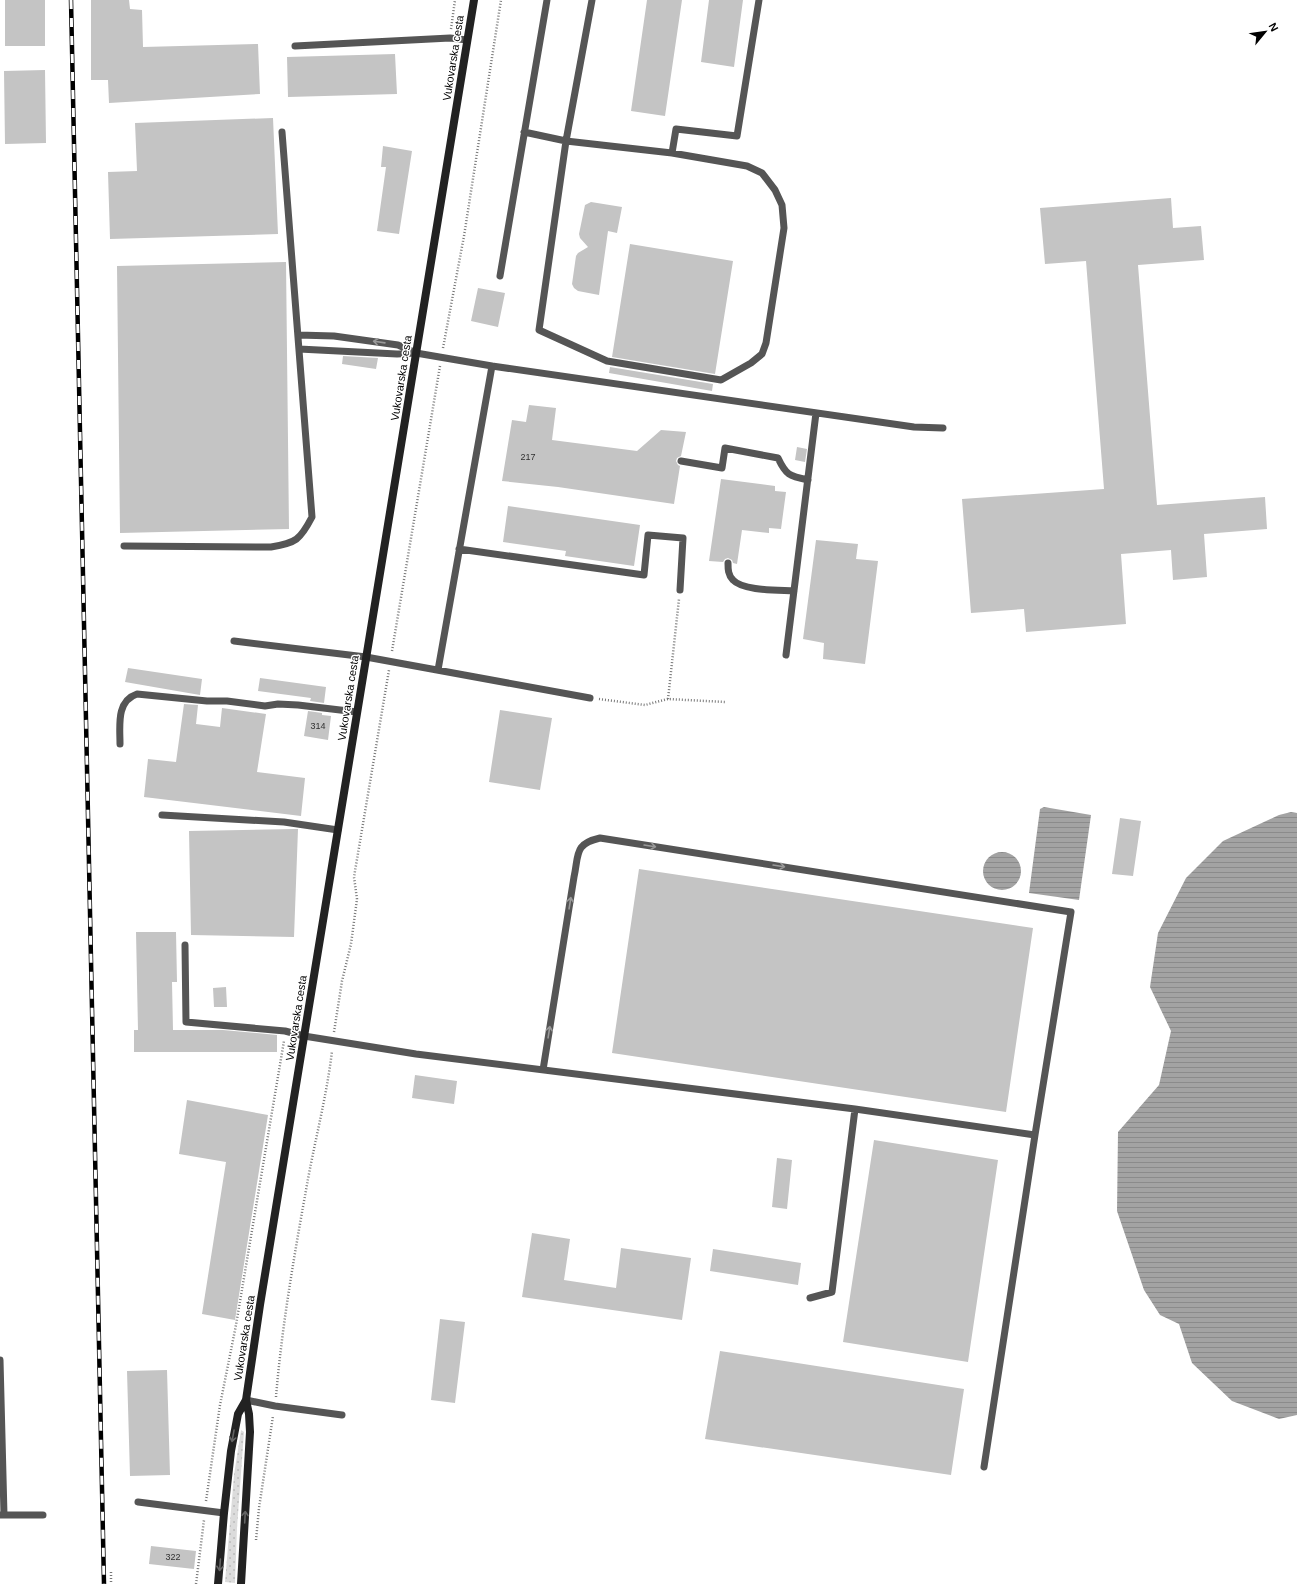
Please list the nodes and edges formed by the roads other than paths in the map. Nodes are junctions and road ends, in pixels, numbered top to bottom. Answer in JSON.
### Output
{"nodes":[{"id":1,"x":474,"y":0,"type":"edge"},
{"id":2,"x":547,"y":0,"type":"edge"},
{"id":3,"x":592,"y":0,"type":"edge"},
{"id":4,"x":759,"y":0,"type":"edge"},
{"id":5,"x":468,"y":40,"type":"junction"},
{"id":6,"x":295,"y":46,"type":"dead end"},
{"id":7,"x":282,"y":132,"type":"dead end"},
{"id":8,"x":524,"y":132,"type":"junction"},
{"id":9,"x":566,"y":141,"type":"junction"},
{"id":10,"x":672,"y":152,"type":"junction"},
{"id":11,"x":500,"y":276,"type":"dead end"},
{"id":12,"x":298,"y":335,"type":"junction"},
{"id":13,"x":299,"y":349,"type":"junction"},
{"id":14,"x":416,"y":353,"type":"junction"},
{"id":15,"x":492,"y":366,"type":"junction"},
{"id":16,"x":816,"y":413,"type":"junction"},
{"id":17,"x":943,"y":428,"type":"dead end"},
{"id":18,"x":681,"y":461,"type":"dead end"},
{"id":19,"x":808,"y":480,"type":"junction"},
{"id":20,"x":124,"y":546,"type":"dead end"},
{"id":21,"x":459,"y":549,"type":"junction"},
{"id":22,"x":728,"y":563,"type":"dead end"},
{"id":23,"x":680,"y":590,"type":"road end"},
{"id":24,"x":794,"y":591,"type":"junction"},
{"id":25,"x":234,"y":641,"type":"dead end"},
{"id":26,"x":786,"y":655,"type":"dead end"},
{"id":27,"x":366,"y":657,"type":"junction"},
{"id":28,"x":438,"y":670,"type":"junction"},
{"id":29,"x":590,"y":698,"type":"road end"},
{"id":30,"x":357,"y":712,"type":"junction"},
{"id":31,"x":120,"y":744,"type":"dead end"},
{"id":32,"x":162,"y":815,"type":"dead end"},
{"id":33,"x":338,"y":830,"type":"junction"},
{"id":34,"x":185,"y":945,"type":"dead end"},
{"id":35,"x":304,"y":1036,"type":"junction"},
{"id":36,"x":543,"y":1070,"type":"junction"},
{"id":37,"x":855,"y":1109,"type":"junction"},
{"id":38,"x":1034,"y":1134,"type":"junction"},
{"id":39,"x":810,"y":1298,"type":"dead end"},
{"id":40,"x":0,"y":1360,"type":"edge"},
{"id":41,"x":0,"y":1389,"type":"edge"},
{"id":42,"x":246,"y":1400,"type":"junction"},
{"id":43,"x":342,"y":1415,"type":"dead end"},
{"id":44,"x":984,"y":1467,"type":"dead end"},
{"id":45,"x":138,"y":1502,"type":"dead end"},
{"id":46,"x":224,"y":1513,"type":"junction"},
{"id":47,"x":2,"y":1515,"type":"edge"},
{"id":48,"x":42,"y":1515,"type":"dead end"},
{"id":49,"x":218,"y":1584,"type":"edge"},
{"id":50,"x":241,"y":1584,"type":"edge"}],
"edges":[{"from":1,"to":5,"type":"main road","name":"Vukovarska cesta"},
{"from":2,"to":8,"type":"lane"},
{"from":3,"to":9,"type":"lane"},
{"from":4,"to":10,"type":"lane"},
{"from":5,"to":6,"type":"lane"},
{"from":5,"to":14,"type":"main road","name":"Vukovarska cesta"},
{"from":7,"to":12,"type":"lane"},
{"from":8,"to":9,"type":"lane"},
{"from":8,"to":11,"type":"lane"},
{"from":9,"to":10,"type":"lane"},
{"from":9,"to":10,"type":"lane"},
{"from":12,"to":13,"type":"lane"},
{"from":14,"to":12,"type":"lane","one_way":true},
{"from":13,"to":14,"type":"lane"},
{"from":13,"to":20,"type":"lane"},
{"from":14,"to":15,"type":"lane"},
{"from":14,"to":27,"type":"main road","name":"Vukovarska cesta"},
{"from":15,"to":16,"type":"lane"},
{"from":15,"to":21,"type":"lane"},
{"from":16,"to":17,"type":"lane"},
{"from":16,"to":19,"type":"lane"},
{"from":18,"to":19,"type":"lane"},
{"from":19,"to":24,"type":"lane"},
{"from":21,"to":23,"type":"lane"},
{"from":21,"to":28,"type":"lane"},
{"from":22,"to":24,"type":"lane"},
{"from":24,"to":26,"type":"lane"},
{"from":25,"to":27,"type":"lane"},
{"from":27,"to":28,"type":"lane"},
{"from":27,"to":30,"type":"main road","name":"Vukovarska cesta"},
{"from":28,"to":29,"type":"lane"},
{"from":30,"to":31,"type":"lane"},
{"from":30,"to":33,"type":"main road","name":"Vukovarska cesta"},
{"from":32,"to":33,"type":"lane"},
{"from":33,"to":35,"type":"main road","name":"Vukovarska cesta"},
{"from":34,"to":35,"type":"lane"},
{"from":35,"to":36,"type":"lane"},
{"from":35,"to":42,"type":"main road","name":"Vukovarska cesta"},
{"from":36,"to":37,"type":"lane"},
{"from":36,"to":38,"type":"lane","one_way":true},
{"from":37,"to":38,"type":"lane"},
{"from":37,"to":39,"type":"lane"},
{"from":38,"to":44,"type":"lane"},
{"from":40,"to":41,"type":"lane"},
{"from":41,"to":47,"type":"lane"},
{"from":42,"to":43,"type":"lane"},
{"from":42,"to":46,"type":"main road","name":"Vukovarska cesta","one_way":true},
{"from":50,"to":42,"type":"main road","name":"Vukovarska cesta","one_way":true},
{"from":45,"to":46,"type":"lane"},
{"from":46,"to":49,"type":"main road","name":"Vukovarska cesta","one_way":true},
{"from":47,"to":48,"type":"lane"}]}
